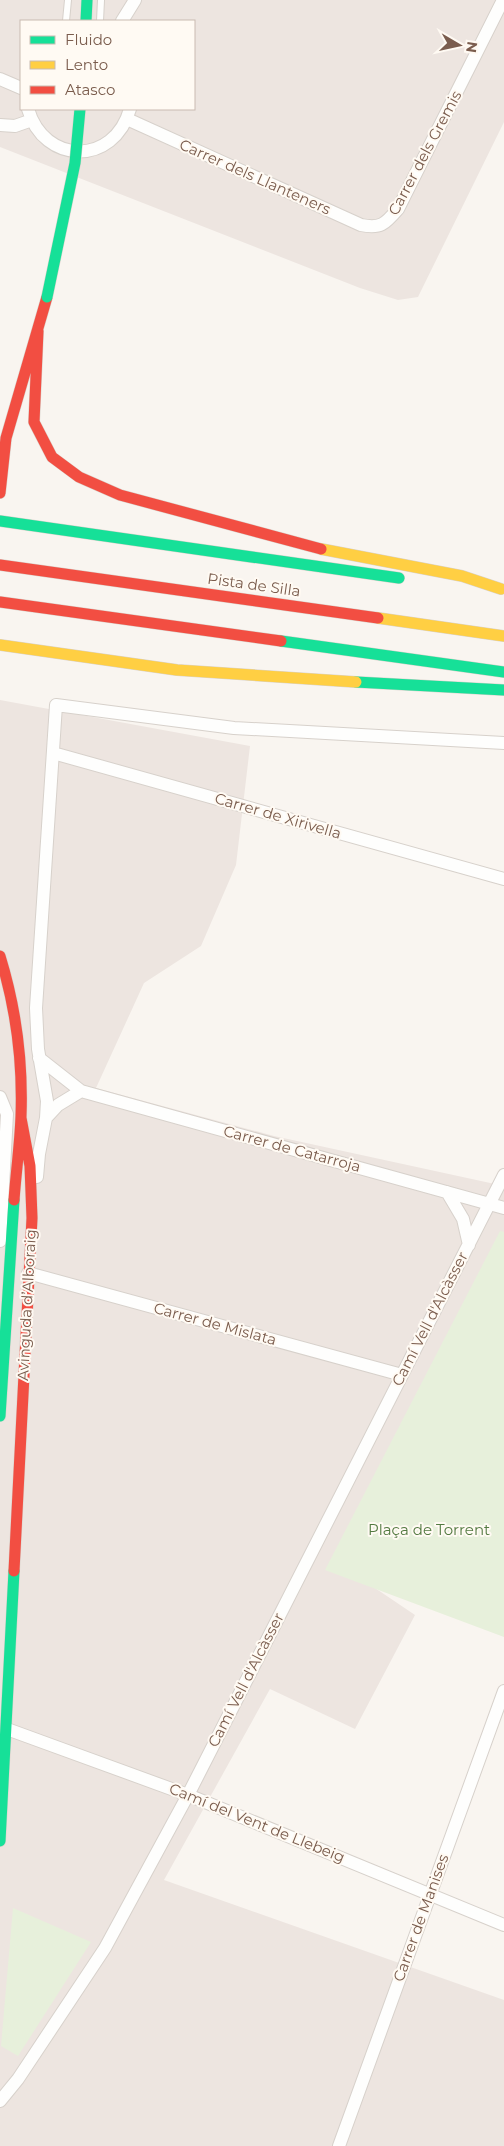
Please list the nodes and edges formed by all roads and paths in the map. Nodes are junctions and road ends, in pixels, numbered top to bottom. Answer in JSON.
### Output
{"nodes":[{"id":1,"x":68,"y":0,"type":"edge"},
{"id":2,"x":87,"y":0,"type":"edge"},
{"id":3,"x":101,"y":0,"type":"edge"},
{"id":4,"x":136,"y":0,"type":"edge"},
{"id":5,"x":503,"y":0,"type":"edge"},
{"id":6,"x":66,"y":20,"type":"edge"},
{"id":7,"x":86,"y":20,"type":"edge"},
{"id":8,"x":100,"y":20,"type":"edge"},
{"id":9,"x":123,"y":20,"type":"edge"},
{"id":10,"x":0,"y":79,"type":"edge"},
{"id":11,"x":20,"y":88,"type":"edge"},
{"id":12,"x":80,"y":110,"type":"edge"},
{"id":13,"x":129,"y":114,"type":"edge"},
{"id":14,"x":30,"y":115,"type":"edge"},
{"id":15,"x":0,"y":125,"type":"edge"},
{"id":16,"x":385,"y":224,"type":"joint"},
{"id":17,"x":38,"y":331,"type":"junction"},
{"id":18,"x":0,"y":493,"type":"edge"},
{"id":19,"x":0,"y":521,"type":"edge"},
{"id":20,"x":0,"y":565,"type":"edge"},
{"id":21,"x":411,"y":580,"type":"dead end"},
{"id":22,"x":450,"y":586,"type":"dead end"},
{"id":23,"x":503,"y":589,"type":"edge"},
{"id":24,"x":0,"y":602,"type":"edge"},
{"id":25,"x":504,"y":636,"type":"edge"},
{"id":26,"x":0,"y":645,"type":"edge"},
{"id":27,"x":504,"y":672,"type":"edge"},
{"id":28,"x":504,"y":690,"type":"edge"},
{"id":29,"x":504,"y":742,"type":"edge"},
{"id":30,"x":52,"y":753,"type":"junction"},
{"id":31,"x":504,"y":879,"type":"edge"},
{"id":32,"x":0,"y":956,"type":"edge"},
{"id":33,"x":39,"y":1058,"type":"junction"},
{"id":34,"x":81,"y":1091,"type":"junction"},
{"id":35,"x":0,"y":1097,"type":"edge"},
{"id":36,"x":21,"y":1118,"type":"junction"},
{"id":37,"x":46,"y":1118,"type":"junction"},
{"id":38,"x":504,"y":1175,"type":"edge"},
{"id":39,"x":447,"y":1192,"type":"junction"},
{"id":40,"x":489,"y":1204,"type":"junction"},
{"id":41,"x":504,"y":1208,"type":"edge"},
{"id":42,"x":0,"y":1241,"type":"edge"},
{"id":43,"x":30,"y":1242,"type":"junction"},
{"id":44,"x":469,"y":1245,"type":"junction"},
{"id":45,"x":28,"y":1273,"type":"junction"},
{"id":46,"x":0,"y":1335,"type":"edge"},
{"id":47,"x":3,"y":1370,"type":"junction"},
{"id":48,"x":402,"y":1375,"type":"junction"},
{"id":49,"x":0,"y":1416,"type":"edge"},
{"id":50,"x":504,"y":1691,"type":"edge"},
{"id":51,"x":6,"y":1729,"type":"junction"},
{"id":52,"x":1,"y":1787,"type":"edge"},
{"id":53,"x":188,"y":1794,"type":"junction"},
{"id":54,"x":0,"y":1841,"type":"edge"},
{"id":55,"x":430,"y":1894,"type":"junction"},
{"id":56,"x":504,"y":1925,"type":"edge"},
{"id":57,"x":0,"y":2101,"type":"edge"},
{"id":58,"x":339,"y":2146,"type":"edge"}],
"edges":[{"from":1,"to":6,"type":"lane"},
{"from":2,"to":7,"type":"main road"},
{"from":3,"to":8,"type":"lane"},
{"from":4,"to":9,"type":"street"},
{"from":5,"to":16,"type":"street","name":"Carrer dels Gremis"},
{"from":10,"to":11,"type":"street"},
{"from":12,"to":17,"type":"main road","bridge":true},
{"from":13,"to":14,"type":"street"},
{"from":13,"to":16,"type":"street","name":"Carrer dels Llanteners"},
{"from":14,"to":15,"type":"street"},
{"from":17,"to":18,"type":"main road"},
{"from":17,"to":23,"type":"main road"},
{"from":19,"to":21,"type":"main road"},
{"from":20,"to":25,"type":"main road","name":"Pista de Silla"},
{"from":22,"to":23,"type":"main road"},
{"from":24,"to":27,"type":"main road"},
{"from":26,"to":28,"type":"main road"},
{"from":29,"to":30,"type":"street"},
{"from":30,"to":31,"type":"street","name":"Carrer de Xirivella"},
{"from":30,"to":33,"type":"street"},
{"from":32,"to":36,"type":"main road"},
{"from":33,"to":34,"type":"street","name":"Carrer de Catarroja"},
{"from":33,"to":37,"type":"street"},
{"from":34,"to":37,"type":"street"},
{"from":34,"to":39,"type":"street","name":"Carrer de Catarroja"},
{"from":35,"to":42,"type":"street"},
{"from":36,"to":43,"type":"main road","name":"Avinguda d’Alboraig"},
{"from":36,"to":47,"type":"main road","name":"Avinguda d’Alboraig"},
{"from":37,"to":43,"type":"street"},
{"from":38,"to":40,"type":"street","name":"Camí Vell d'Alcàsser"},
{"from":39,"to":40,"type":"street","name":"Carrer de Catarroja"},
{"from":39,"to":44,"type":"street","name":"Camí Vell d'Alcàsser"},
{"from":40,"to":41,"type":"street","name":"Carrer de Catarroja"},
{"from":40,"to":44,"type":"street","name":"Camí Vell d'Alcàsser"},
{"from":43,"to":45,"type":"main road","name":"Avinguda d’Alboraig"},
{"from":44,"to":48,"type":"street","name":"Camí Vell d'Alcàsser"},
{"from":45,"to":48,"type":"street","name":"Carrer de Mislata"},
{"from":45,"to":51,"type":"main road","name":"Avinguda d’Alboraig"},
{"from":46,"to":47,"type":"street"},
{"from":47,"to":49,"type":"main road","name":"Avinguda d’Alboraig"},
{"from":48,"to":53,"type":"street","name":"Camí Vell d'Alcàsser"},
{"from":50,"to":55,"type":"street","name":"Carrer de Manises"},
{"from":51,"to":52,"type":"main road","name":"Avinguda d’Alboraig"},
{"from":51,"to":53,"type":"street","name":"Camí del Vent de Llebeig"},
{"from":52,"to":54,"type":"main road","name":"Avinguda d’Alboraig"},
{"from":53,"to":55,"type":"street","name":"Camí del Vent de Llebeig"},
{"from":53,"to":57,"type":"street","name":"Camí Vell d'Alcàsser"},
{"from":55,"to":56,"type":"street","name":"Camí del Vent de Llebeig"},
{"from":55,"to":58,"type":"street","name":"Carrer de Manises"}]}
